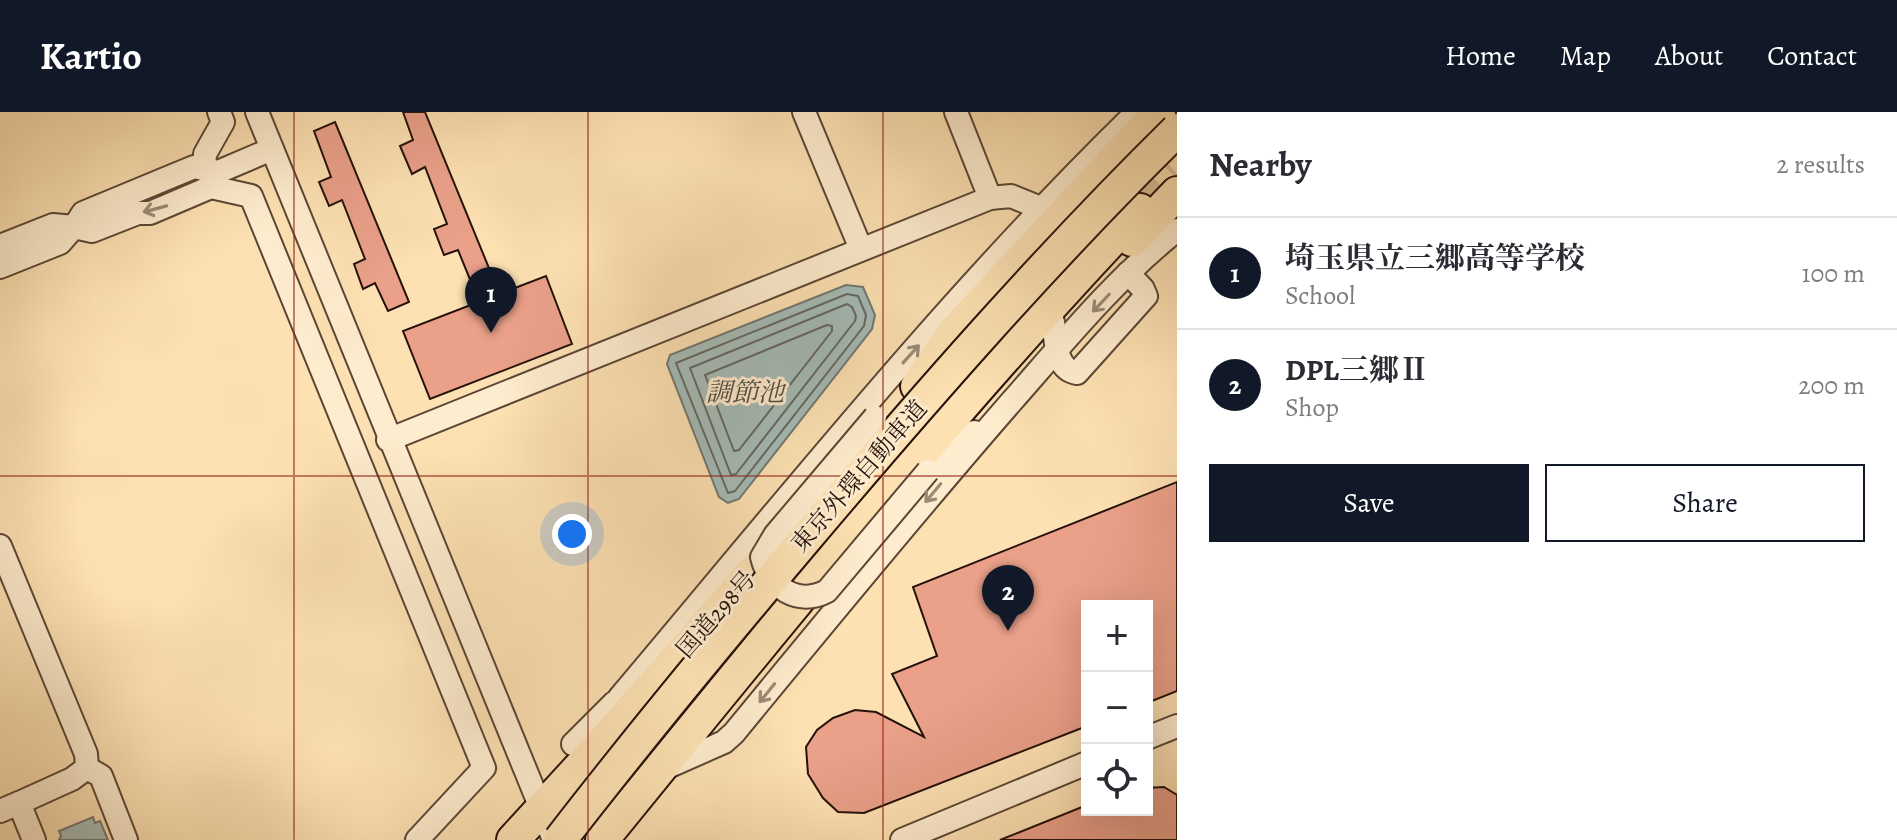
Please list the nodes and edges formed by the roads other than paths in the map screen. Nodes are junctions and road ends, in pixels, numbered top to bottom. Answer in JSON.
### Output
{"nodes":[{"id":1,"x":219,"y":112,"type":"edge"},
{"id":2,"x":257,"y":112,"type":"edge"},
{"id":3,"x":804,"y":112,"type":"edge"},
{"id":4,"x":956,"y":112,"type":"edge"},
{"id":5,"x":1152,"y":118,"type":"edge"},
{"id":6,"x":272,"y":149,"type":"junction"},
{"id":7,"x":1177,"y":153,"type":"edge"},
{"id":8,"x":211,"y":176,"type":"junction"},
{"id":9,"x":1109,"y":181,"type":"dead end"},
{"id":10,"x":990,"y":198,"type":"junction"},
{"id":11,"x":1043,"y":209,"type":"junction"},
{"id":12,"x":1166,"y":209,"type":"edge"},
{"id":13,"x":74,"y":227,"type":"junction"},
{"id":14,"x":0,"y":246,"type":"edge"},
{"id":15,"x":861,"y":249,"type":"junction"},
{"id":16,"x":0,"y":267,"type":"edge"},
{"id":17,"x":1128,"y":273,"type":"junction"},
{"id":18,"x":1055,"y":336,"type":"junction"},
{"id":19,"x":903,"y":382,"type":"junction"},
{"id":20,"x":1002,"y":413,"type":"junction"},
{"id":21,"x":954,"y":417,"type":"junction"},
{"id":22,"x":388,"y":440,"type":"junction"},
{"id":23,"x":0,"y":546,"type":"edge"},
{"id":24,"x":707,"y":655,"type":"junction"},
{"id":25,"x":620,"y":697,"type":"junction"},
{"id":26,"x":1177,"y":726,"type":"edge"},
{"id":27,"x":1153,"y":736,"type":"edge"},
{"id":28,"x":588,"y":743,"type":"junction"},
{"id":29,"x":1081,"y":765,"type":"edge"},
{"id":30,"x":87,"y":768,"type":"junction"},
{"id":31,"x":659,"y":771,"type":"junction"},
{"id":32,"x":10,"y":807,"type":"edge"},
{"id":33,"x":540,"y":824,"type":"edge"},
{"id":34,"x":34,"y":840,"type":"edge"},
{"id":35,"x":126,"y":840,"type":"edge"},
{"id":36,"x":417,"y":840,"type":"edge"},
{"id":37,"x":513,"y":840,"type":"edge"},
{"id":38,"x":557,"y":840,"type":"edge"},
{"id":39,"x":592,"y":840,"type":"edge"},
{"id":40,"x":602,"y":840,"type":"edge"},
{"id":41,"x":902,"y":840,"type":"edge"}],
"edges":[{"from":1,"to":8,"type":"street"},
{"from":2,"to":6,"type":"street"},
{"from":3,"to":15,"type":"street"},
{"from":4,"to":10,"type":"street"},
{"from":5,"to":11,"type":"street"},
{"from":5,"to":19,"type":"highway","name":"国道298号"},
{"from":5,"to":24,"type":"highway","name":"東京外環自動車道","bridge":true},
{"from":6,"to":8,"type":"street"},
{"from":6,"to":22,"type":"street"},
{"from":7,"to":39,"type":"highway","name":"東京外環自動車道"},
{"from":8,"to":13,"type":"street"},
{"from":8,"to":36,"type":"street"},
{"from":9,"to":19,"type":"highway","name":"国道298号"},
{"from":10,"to":11,"type":"street"},
{"from":10,"to":15,"type":"street"},
{"from":19,"to":11,"type":"street","one_way":true},
{"from":12,"to":17,"type":"street"},
{"from":12,"to":18,"type":"highway"},
{"from":12,"to":21,"type":"highway"},
{"from":13,"to":14,"type":"street"},
{"from":13,"to":16,"type":"street"},
{"from":15,"to":22,"type":"street"},
{"from":17,"to":18,"type":"street","one_way":true},
{"from":17,"to":18,"type":"street"},
{"from":18,"to":20,"type":"street"},
{"from":18,"to":21,"type":"highway"},
{"from":19,"to":20,"type":"street","bridge":true},
{"from":19,"to":25,"type":"street"},
{"from":19,"to":28,"type":"highway","name":"国道298号"},
{"from":20,"to":31,"type":"street","one_way":true},
{"from":21,"to":31,"type":"highway"},
{"from":22,"to":33,"type":"street"},
{"from":23,"to":30,"type":"street"},
{"from":24,"to":33,"type":"highway","bridge":true},
{"from":24,"to":38,"type":"highway","name":"東京外環自動車道","bridge":true},
{"from":25,"to":28,"type":"street"},
{"from":25,"to":28,"type":"street"},
{"from":26,"to":27,"type":"street"},
{"from":28,"to":33,"type":"highway","name":"国道298号"},
{"from":29,"to":41,"type":"street"},
{"from":30,"to":32,"type":"street"},
{"from":30,"to":35,"type":"street"},
{"from":31,"to":40,"type":"highway"},
{"from":32,"to":34,"type":"street"},
{"from":33,"to":37,"type":"highway","name":"国道298号"},
{"from":33,"to":38,"type":"street"}]}
